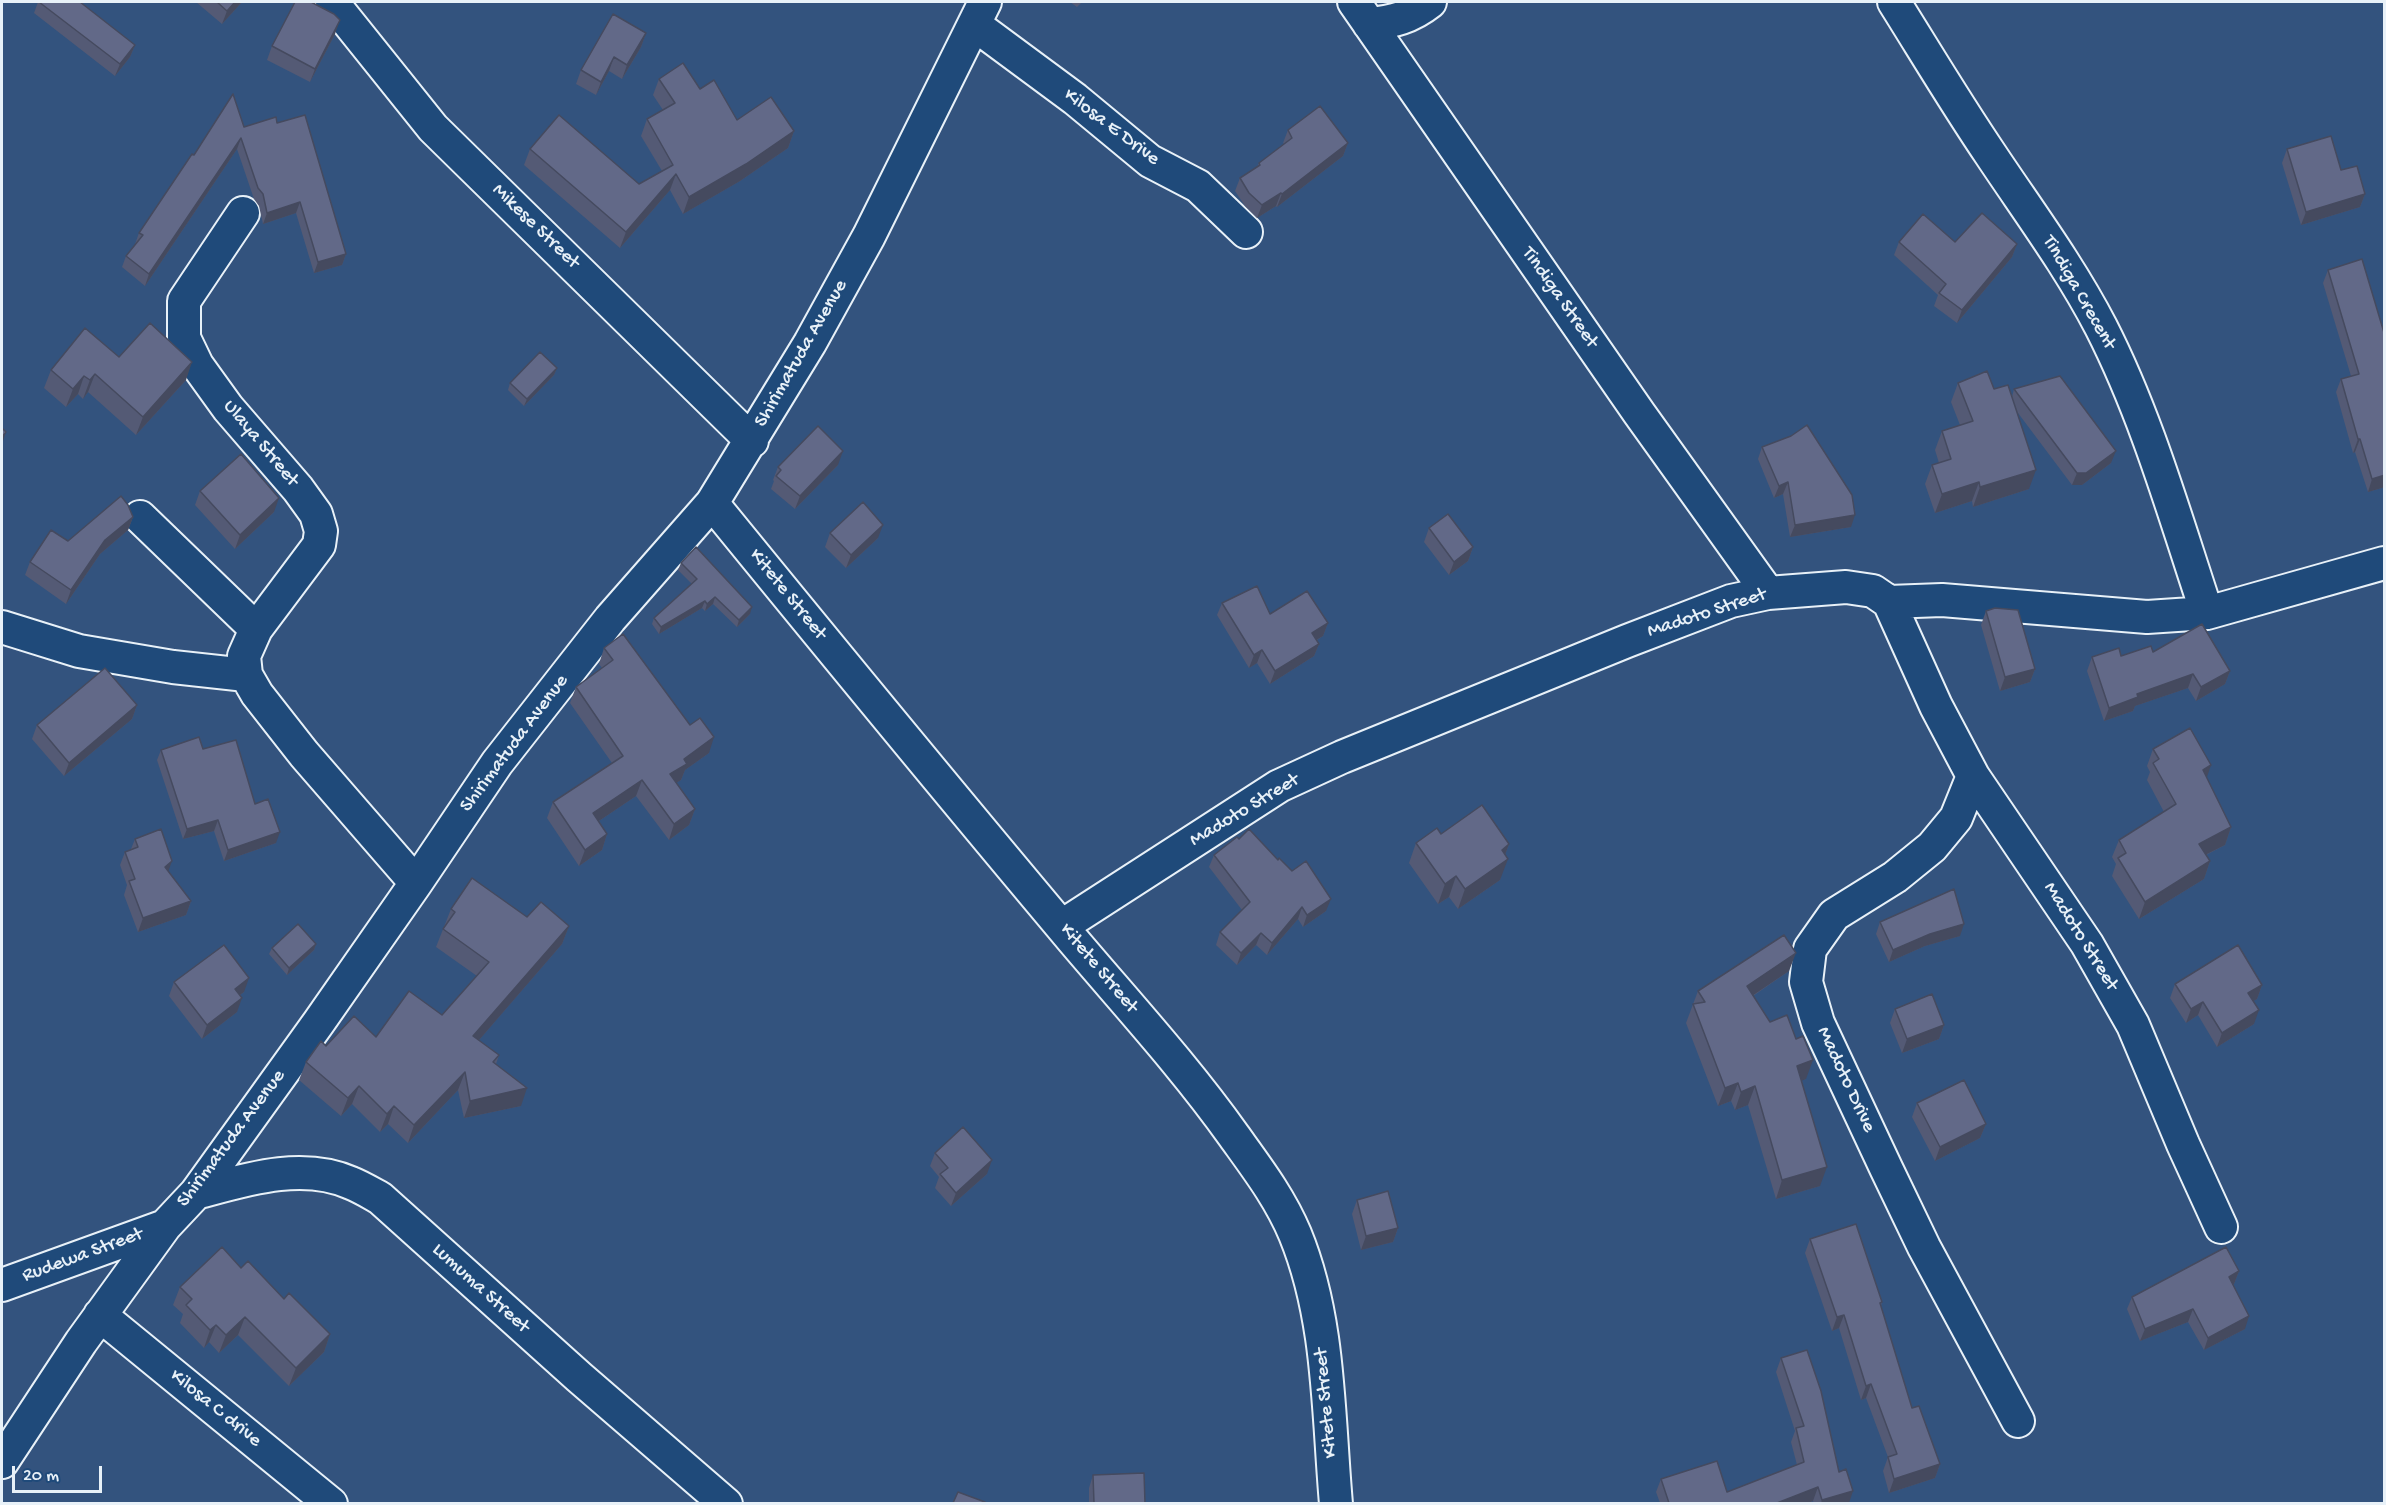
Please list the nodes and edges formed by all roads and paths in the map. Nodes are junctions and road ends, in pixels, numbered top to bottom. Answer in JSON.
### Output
{"nodes":[{"id":1,"x":332,"y":2,"type":"edge"},
{"id":2,"x":1430,"y":2,"type":"edge"},
{"id":3,"x":1894,"y":2,"type":"edge"},
{"id":4,"x":980,"y":13,"type":"edge"},
{"id":5,"x":1362,"y":13,"type":"edge"},
{"id":6,"x":243,"y":213,"type":"dead end"},
{"id":7,"x":1246,"y":232,"type":"dead end"},
{"id":8,"x":752,"y":441,"type":"junction"},
{"id":9,"x":712,"y":503,"type":"junction"},
{"id":10,"x":140,"y":517,"type":"dead end"},
{"id":11,"x":2385,"y":562,"type":"edge"},
{"id":12,"x":1768,"y":592,"type":"junction"},
{"id":13,"x":1889,"y":602,"type":"junction"},
{"id":14,"x":2207,"y":612,"type":"junction"},
{"id":15,"x":2,"y":627,"type":"edge"},
{"id":16,"x":256,"y":629,"type":"junction"},
{"id":17,"x":246,"y":675,"type":"junction"},
{"id":18,"x":1973,"y":776,"type":"junction"},
{"id":19,"x":416,"y":883,"type":"junction"},
{"id":20,"x":1062,"y":926,"type":"junction"},
{"id":21,"x":196,"y":1193,"type":"junction"},
{"id":22,"x":165,"y":1226,"type":"junction"},
{"id":23,"x":2221,"y":1227,"type":"dead end"},
{"id":24,"x":2,"y":1285,"type":"edge"},
{"id":25,"x":100,"y":1316,"type":"junction"},
{"id":26,"x":2018,"y":1421,"type":"dead end"},
{"id":27,"x":2,"y":1462,"type":"edge"},
{"id":28,"x":330,"y":1503,"type":"edge"},
{"id":29,"x":726,"y":1503,"type":"edge"},
{"id":30,"x":1336,"y":1503,"type":"edge"}],
"edges":[{"from":1,"to":8,"type":"street","name":"Mikese Street"},
{"from":2,"to":5,"type":"street"},
{"from":3,"to":14,"type":"street","name":"Tindiga Crecent"},
{"from":4,"to":7,"type":"street","name":"Kilosa E Drive"},
{"from":4,"to":8,"type":"street","name":"Shirimatuda Avenue"},
{"from":5,"to":12,"type":"street","name":"Tindiga Street"},
{"from":6,"to":16,"type":"street","name":"Ulaya Street"},
{"from":8,"to":9,"type":"street","name":"Shirimatuda Avenue"},
{"from":9,"to":19,"type":"street","name":"Shirimatuda Avenue"},
{"from":9,"to":20,"type":"street","name":"Kitete Street"},
{"from":10,"to":16,"type":"street"},
{"from":11,"to":14,"type":"street"},
{"from":12,"to":13,"type":"street","name":"Madoto Street"},
{"from":12,"to":20,"type":"street","name":"Madoto Street"},
{"from":13,"to":14,"type":"street"},
{"from":13,"to":18,"type":"street","name":"Madoto Street"},
{"from":15,"to":17,"type":"street"},
{"from":16,"to":17,"type":"street","name":"Ulaya Street"},
{"from":17,"to":19,"type":"street"},
{"from":18,"to":23,"type":"street","name":"Madoto Street"},
{"from":18,"to":26,"type":"street","name":"Madoto Drive"},
{"from":19,"to":21,"type":"street","name":"Shirimatuda Avenue"},
{"from":20,"to":30,"type":"street","name":"Kitete Street"},
{"from":21,"to":22,"type":"street","name":"Shirimatuda Avenue"},
{"from":21,"to":29,"type":"street","name":"Lumuma Street"},
{"from":22,"to":24,"type":"street","name":"Rudewa Street"},
{"from":22,"to":25,"type":"street","name":"Shirimatuda Avenue"},
{"from":25,"to":27,"type":"street","name":"Shirimatuda Avenue"},
{"from":25,"to":28,"type":"street","name":"Kilosa C drive"}]}
